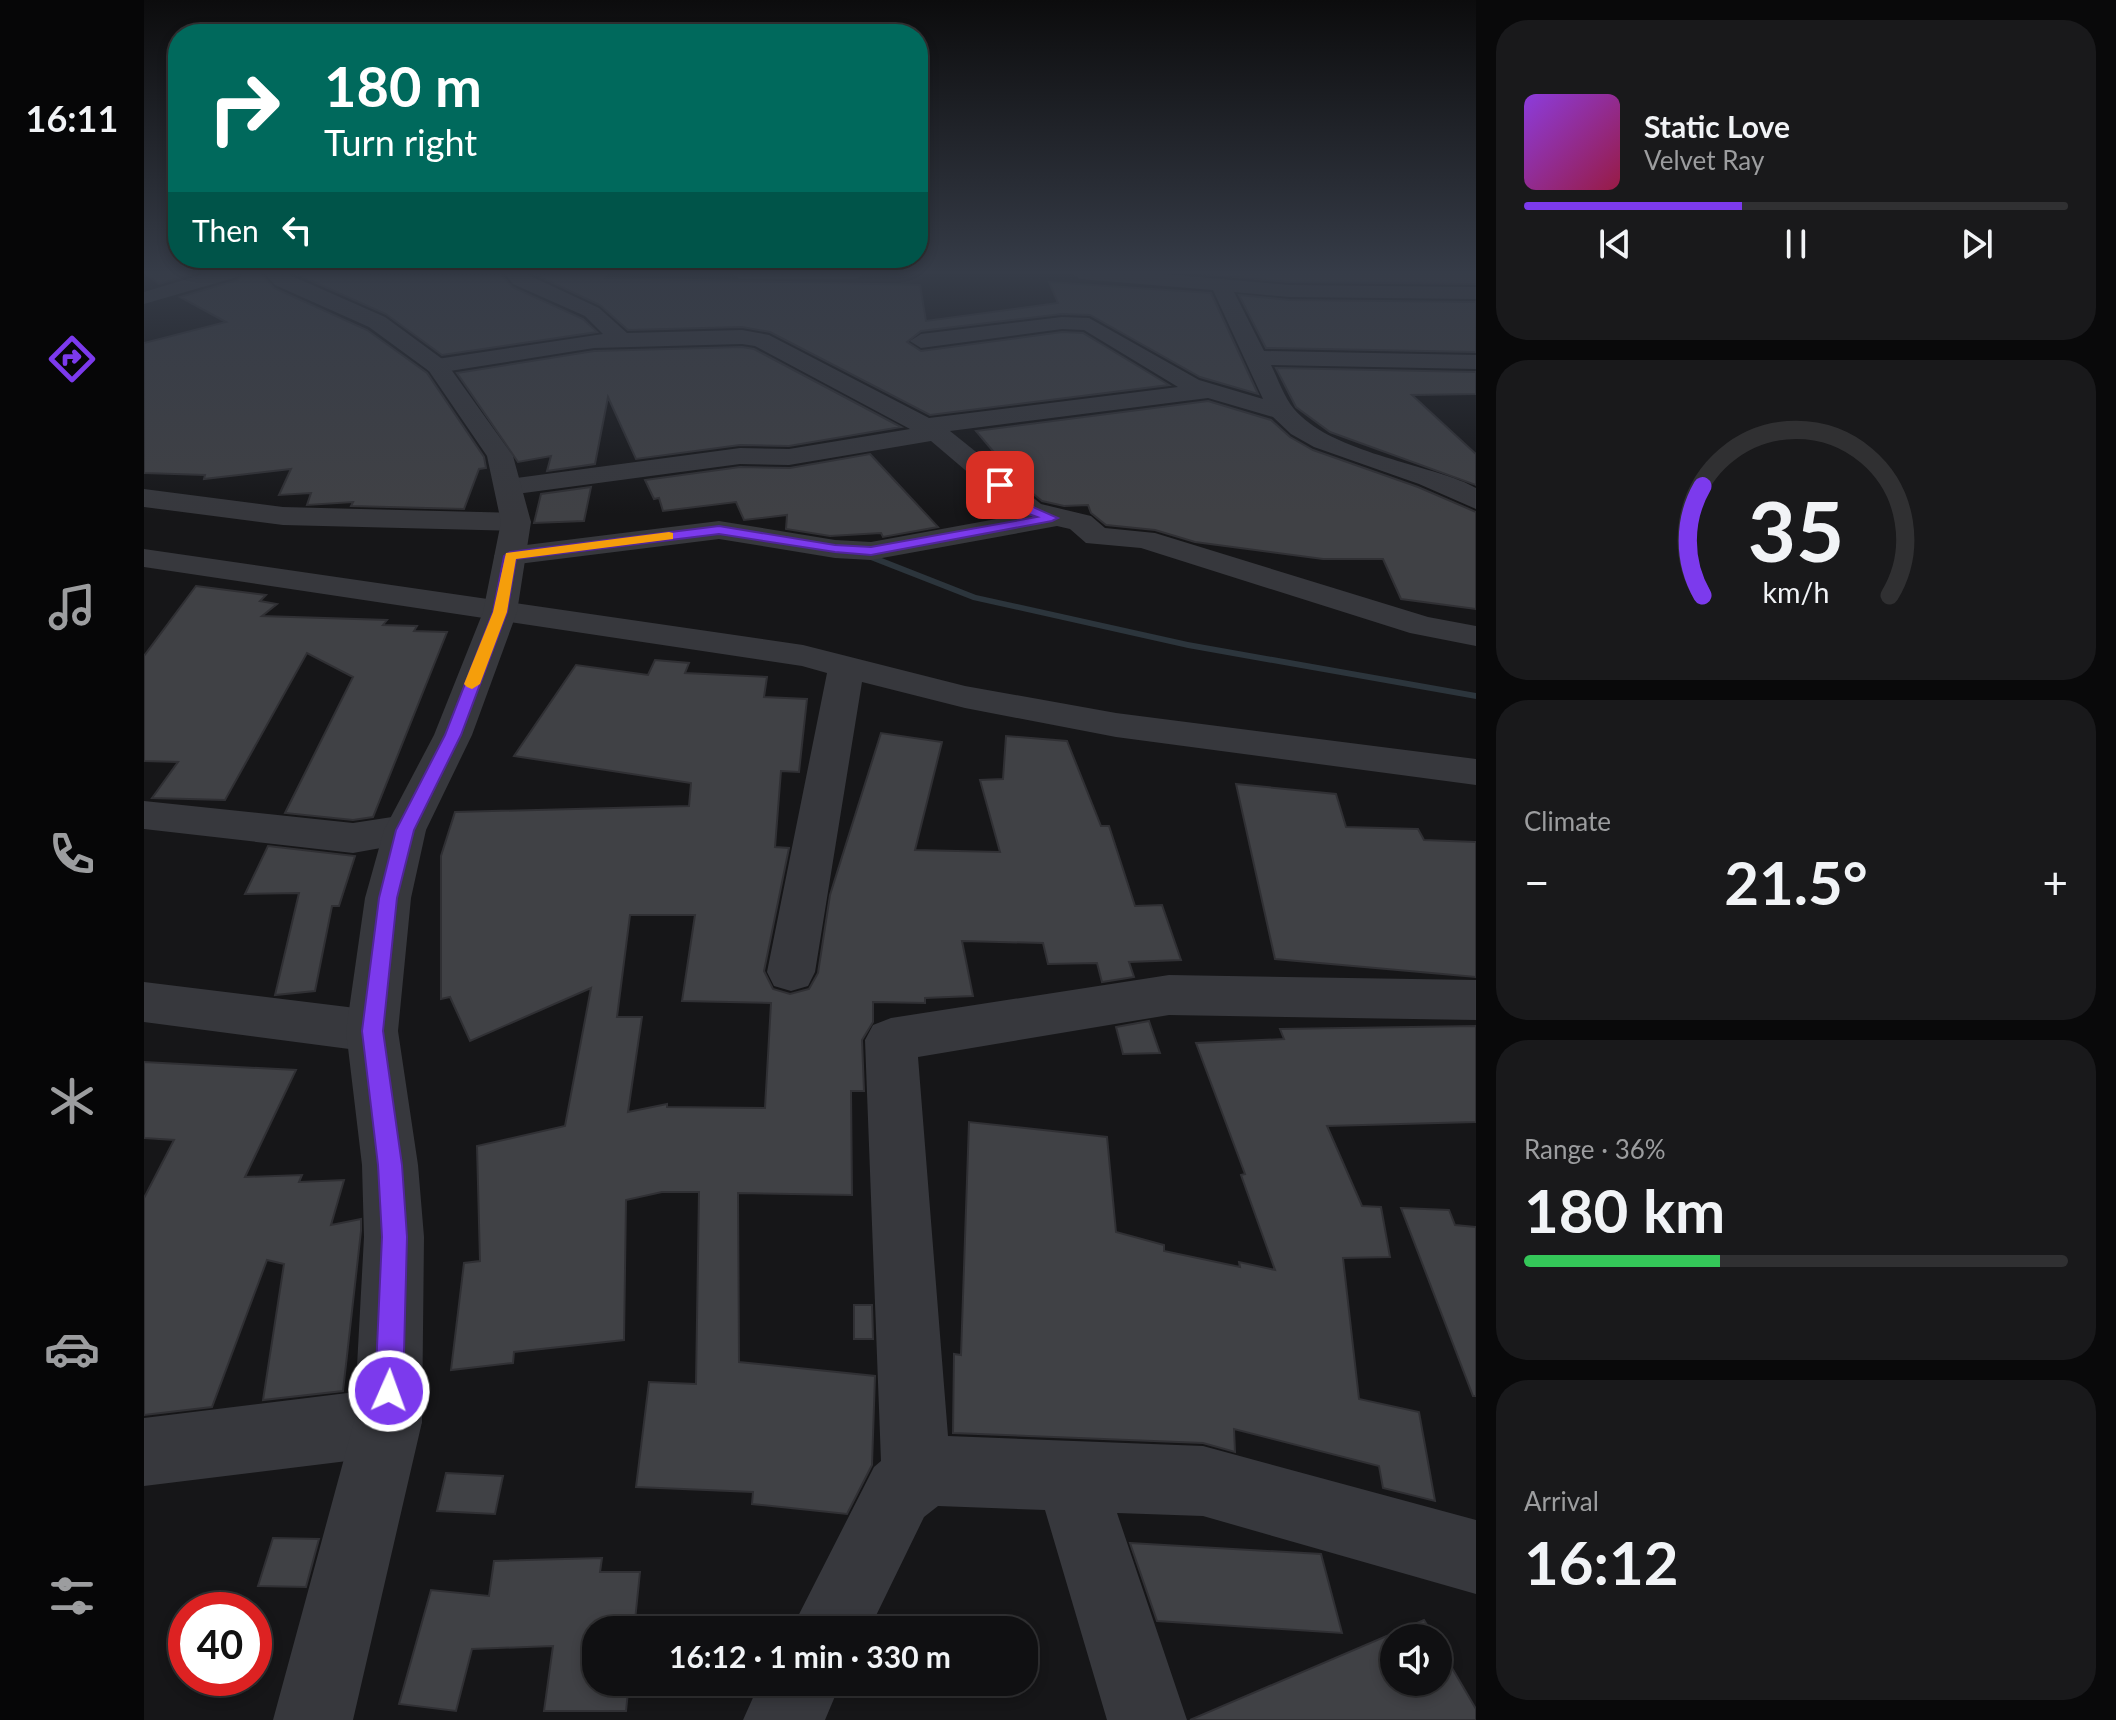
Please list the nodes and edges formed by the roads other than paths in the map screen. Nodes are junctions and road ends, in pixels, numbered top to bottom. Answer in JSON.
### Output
{"nodes":[{"id":1,"x":420,"y":353,"type":"edge"},
{"id":2,"x":510,"y":353,"type":"edge"},
{"id":3,"x":786,"y":353,"type":"edge"},
{"id":4,"x":1138,"y":353,"type":"edge"},
{"id":5,"x":1254,"y":353,"type":"edge"},
{"id":6,"x":1256,"y":358,"type":"junction"},
{"id":7,"x":1476,"y":362,"type":"edge"},
{"id":8,"x":437,"y":366,"type":"junction"},
{"id":9,"x":1207,"y":391,"type":"junction"},
{"id":10,"x":1282,"y":412,"type":"junction"},
{"id":11,"x":932,"y":429,"type":"junction"},
{"id":12,"x":509,"y":487,"type":"junction"},
{"id":13,"x":144,"y":498,"type":"edge"},
{"id":14,"x":1476,"y":500,"type":"edge"},
{"id":15,"x":194,"y":508,"type":"junction"},
{"id":16,"x":1052,"y":518,"type":"junction"},
{"id":17,"x":516,"y":522,"type":"junction"},
{"id":18,"x":510,"y":556,"type":"junction"},
{"id":19,"x":152,"y":568,"type":"edge"},
{"id":20,"x":500,"y":612,"type":"junction"},
{"id":21,"x":1476,"y":636,"type":"edge"},
{"id":22,"x":846,"y":667,"type":"junction"},
{"id":23,"x":1476,"y":772,"type":"edge"},
{"id":24,"x":144,"y":815,"type":"edge"},
{"id":25,"x":405,"y":830,"type":"junction"},
{"id":26,"x":791,"y":972,"type":"dead end"},
{"id":27,"x":1476,"y":1000,"type":"edge"},
{"id":28,"x":144,"y":1002,"type":"edge"},
{"id":29,"x":372,"y":1031,"type":"junction"},
{"id":30,"x":388,"y":1422,"type":"junction"},
{"id":31,"x":144,"y":1452,"type":"edge"},
{"id":32,"x":916,"y":1475,"type":"junction"},
{"id":33,"x":1070,"y":1476,"type":"junction"},
{"id":34,"x":1476,"y":1557,"type":"edge"},
{"id":35,"x":836,"y":1616,"type":"edge"},
{"id":36,"x":795,"y":1696,"type":"edge"},
{"id":37,"x":313,"y":1720,"type":"edge"},
{"id":38,"x":783,"y":1720,"type":"edge"},
{"id":39,"x":1147,"y":1720,"type":"edge"}],
"edges":[{"from":1,"to":8,"type":"street"},
{"from":2,"to":8,"type":"street"},
{"from":3,"to":11,"type":"street"},
{"from":4,"to":9,"type":"street"},
{"from":5,"to":6,"type":"street"},
{"from":6,"to":7,"type":"street"},
{"from":6,"to":10,"type":"street"},
{"from":8,"to":12,"type":"street"},
{"from":9,"to":10,"type":"street"},
{"from":9,"to":11,"type":"street"},
{"from":10,"to":14,"type":"street"},
{"from":11,"to":12,"type":"street"},
{"from":11,"to":16,"type":"street"},
{"from":12,"to":17,"type":"street"},
{"from":13,"to":15,"type":"street"},
{"from":15,"to":17,"type":"street"},
{"from":15,"to":19,"type":"street"},
{"from":16,"to":18,"type":"street"},
{"from":16,"to":21,"type":"street"},
{"from":17,"to":18,"type":"street"},
{"from":18,"to":20,"type":"street"},
{"from":19,"to":20,"type":"street"},
{"from":20,"to":22,"type":"street"},
{"from":20,"to":25,"type":"street"},
{"from":22,"to":23,"type":"street"},
{"from":22,"to":26,"type":"street"},
{"from":24,"to":25,"type":"street"},
{"from":25,"to":29,"type":"street"},
{"from":27,"to":32,"type":"street"},
{"from":28,"to":29,"type":"street"},
{"from":29,"to":30,"type":"street"},
{"from":30,"to":31,"type":"street"},
{"from":30,"to":37,"type":"street"},
{"from":32,"to":33,"type":"street"},
{"from":32,"to":35,"type":"street"},
{"from":33,"to":34,"type":"street"},
{"from":33,"to":39,"type":"street"},
{"from":36,"to":38,"type":"street"}]}
